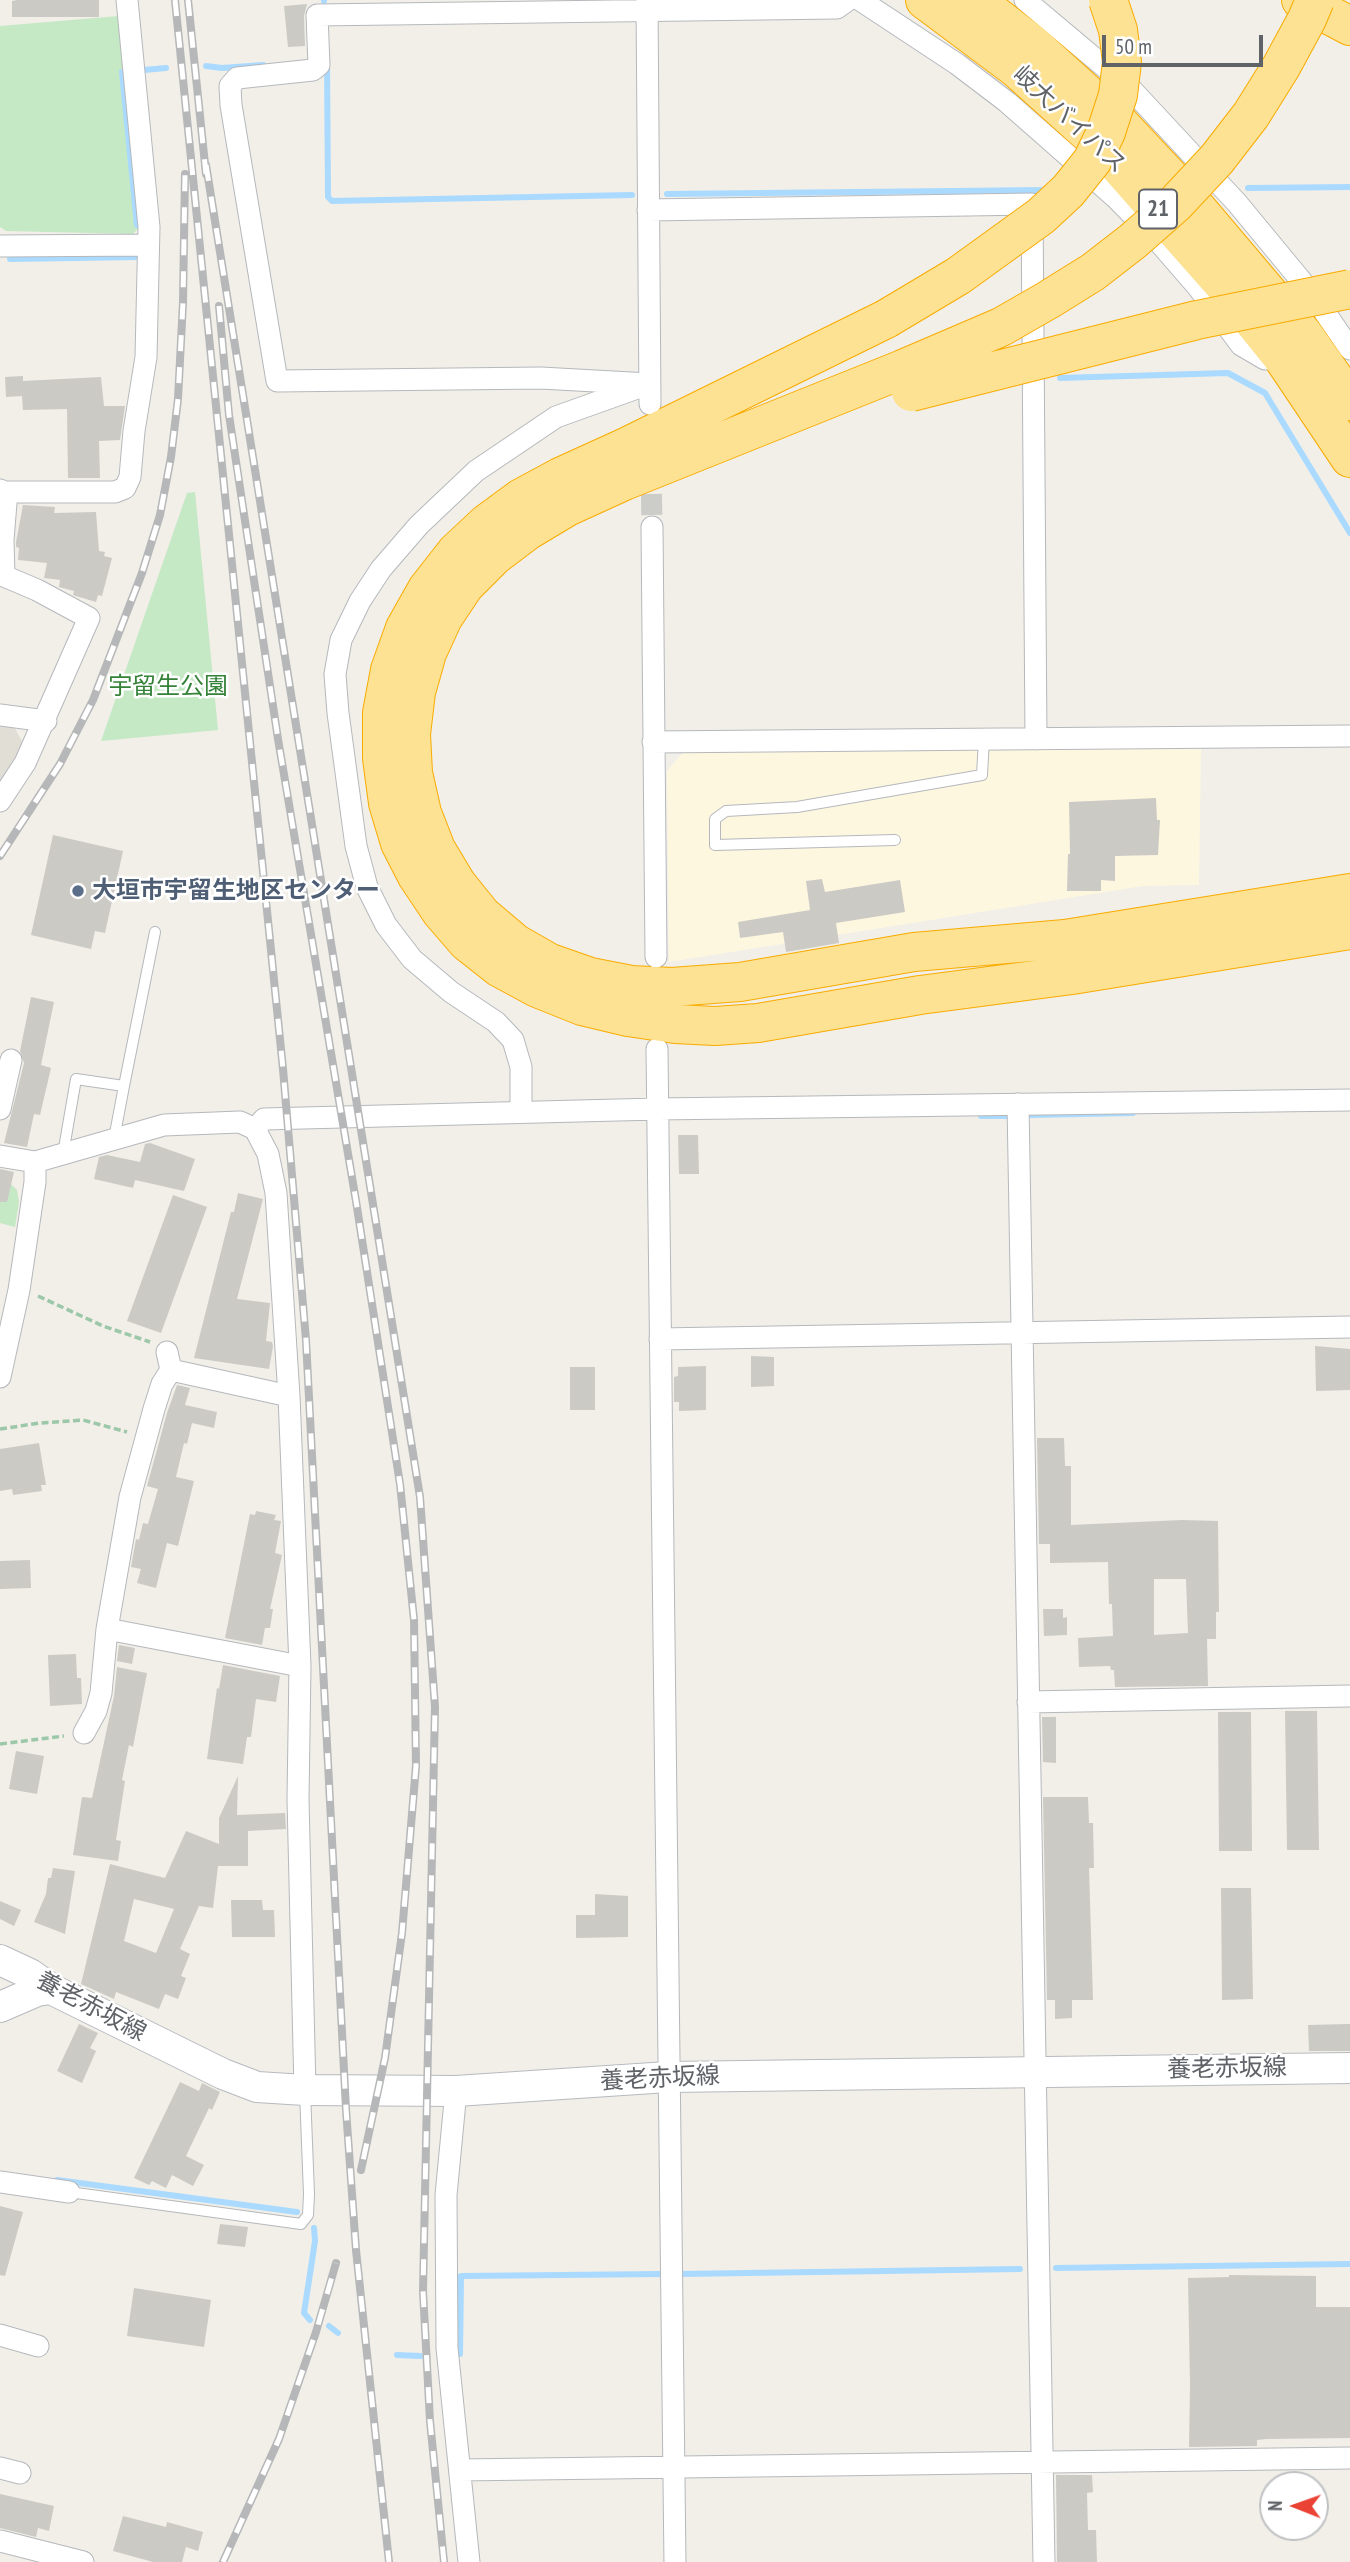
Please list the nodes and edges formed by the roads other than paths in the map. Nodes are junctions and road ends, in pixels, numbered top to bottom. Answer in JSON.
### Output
{"nodes":[{"id":1,"x":127,"y":0,"type":"edge"},
{"id":2,"x":848,"y":0,"type":"edge"},
{"id":3,"x":860,"y":0,"type":"edge"},
{"id":4,"x":925,"y":0,"type":"edge"},
{"id":5,"x":975,"y":0,"type":"edge"},
{"id":6,"x":1025,"y":0,"type":"edge"},
{"id":7,"x":1108,"y":0,"type":"edge"},
{"id":8,"x":1287,"y":0,"type":"edge"},
{"id":9,"x":1301,"y":0,"type":"edge"},
{"id":10,"x":1315,"y":0,"type":"edge"},
{"id":11,"x":647,"y":6,"type":"edge"},
{"id":12,"x":316,"y":8,"type":"edge"},
{"id":13,"x":1350,"y":26,"type":"edge"},
{"id":14,"x":648,"y":210,"type":"junction"},
{"id":15,"x":148,"y":245,"type":"junction"},
{"id":16,"x":0,"y":246,"type":"edge"},
{"id":17,"x":1350,"y":289,"type":"edge"},
{"id":18,"x":1350,"y":349,"type":"edge"},
{"id":19,"x":899,"y":356,"type":"junction"},
{"id":20,"x":1283,"y":358,"type":"junction"},
{"id":21,"x":650,"y":394,"type":"junction"},
{"id":22,"x":1350,"y":401,"type":"edge"},
{"id":23,"x":1350,"y":458,"type":"edge"},
{"id":24,"x":625,"y":464,"type":"junction"},
{"id":25,"x":2,"y":491,"type":"edge"},
{"id":26,"x":652,"y":527,"type":"tunnel mouth"},
{"id":27,"x":2,"y":575,"type":"edge"},
{"id":28,"x":0,"y":715,"type":"edge"},
{"id":29,"x":46,"y":721,"type":"junction"},
{"id":30,"x":1350,"y":736,"type":"edge"},
{"id":31,"x":984,"y":739,"type":"junction"},
{"id":32,"x":1036,"y":739,"type":"junction"},
{"id":33,"x":653,"y":741,"type":"junction"},
{"id":34,"x":0,"y":801,"type":"edge"},
{"id":35,"x":895,"y":840,"type":"dead end"},
{"id":36,"x":1350,"y":893,"type":"edge"},
{"id":37,"x":1350,"y":930,"type":"edge"},
{"id":38,"x":155,"y":932,"type":"dead end"},
{"id":39,"x":656,"y":957,"type":"dead end"},
{"id":40,"x":657,"y":1049,"type":"dead end"},
{"id":41,"x":11,"y":1060,"type":"dead end"},
{"id":42,"x":124,"y":1086,"type":"junction"},
{"id":43,"x":1350,"y":1100,"type":"edge"},
{"id":44,"x":1018,"y":1104,"type":"junction"},
{"id":45,"x":657,"y":1109,"type":"junction"},
{"id":46,"x":0,"y":1110,"type":"edge"},
{"id":47,"x":521,"y":1112,"type":"junction"},
{"id":48,"x":255,"y":1129,"type":"junction"},
{"id":49,"x":114,"y":1139,"type":"junction"},
{"id":50,"x":63,"y":1154,"type":"junction"},
{"id":51,"x":0,"y":1156,"type":"edge"},
{"id":52,"x":35,"y":1162,"type":"junction"},
{"id":53,"x":1350,"y":1327,"type":"edge"},
{"id":54,"x":1022,"y":1331,"type":"junction"},
{"id":55,"x":660,"y":1339,"type":"junction"},
{"id":56,"x":0,"y":1377,"type":"edge"},
{"id":57,"x":289,"y":1396,"type":"junction"},
{"id":58,"x":107,"y":1629,"type":"junction"},
{"id":59,"x":300,"y":1666,"type":"junction"},
{"id":60,"x":1350,"y":1696,"type":"edge"},
{"id":61,"x":1028,"y":1702,"type":"junction"},
{"id":62,"x":83,"y":1733,"type":"road end"},
{"id":63,"x":0,"y":1960,"type":"edge"},
{"id":64,"x":51,"y":1989,"type":"junction"},
{"id":65,"x":0,"y":2007,"type":"edge"},
{"id":66,"x":1350,"y":2068,"type":"edge"},
{"id":67,"x":1034,"y":2071,"type":"junction"},
{"id":68,"x":668,"y":2077,"type":"junction"},
{"id":69,"x":305,"y":2091,"type":"junction"},
{"id":70,"x":456,"y":2091,"type":"junction"},
{"id":71,"x":0,"y":2182,"type":"edge"},
{"id":72,"x":69,"y":2192,"type":"joint"},
{"id":73,"x":0,"y":2336,"type":"edge"},
{"id":74,"x":38,"y":2346,"type":"dead end"},
{"id":75,"x":1350,"y":2458,"type":"edge"},
{"id":76,"x":1042,"y":2463,"type":"junction"},
{"id":77,"x":672,"y":2466,"type":"junction"},
{"id":78,"x":460,"y":2470,"type":"junction"},
{"id":79,"x":0,"y":2540,"type":"edge"},
{"id":80,"x":83,"y":2562,"type":"edge"},
{"id":81,"x":469,"y":2562,"type":"edge"},
{"id":82,"x":675,"y":2562,"type":"edge"},
{"id":83,"x":1044,"y":2562,"type":"edge"}],
"edges":[{"from":1,"to":15,"type":"street"},
{"from":2,"to":11,"type":"street"},
{"from":3,"to":20,"type":"street"},
{"from":4,"to":20,"type":"highway","name":"岐大バイパス","number":"21"},
{"from":5,"to":22,"type":"highway","name":"岐大バイパス","number":"21"},
{"from":6,"to":18,"type":"street"},
{"from":7,"to":19,"type":"highway","bridge":true},
{"from":8,"to":19,"type":"highway"},
{"from":9,"to":13,"type":"highway"},
{"from":10,"to":19,"type":"highway","bridge":true},
{"from":11,"to":12,"type":"street"},
{"from":11,"to":14,"type":"street"},
{"from":12,"to":21,"type":"street"},
{"from":14,"to":21,"type":"street"},
{"from":14,"to":32,"type":"street"},
{"from":15,"to":16,"type":"street"},
{"from":15,"to":25,"type":"street"},
{"from":17,"to":19,"type":"highway","bridge":true},
{"from":19,"to":24,"type":"highway"},
{"from":19,"to":24,"type":"highway"},
{"from":20,"to":23,"type":"highway","name":"岐大バイパス","number":"21"},
{"from":21,"to":47,"type":"street"},
{"from":24,"to":36,"type":"highway"},
{"from":24,"to":37,"type":"highway"},
{"from":25,"to":27,"type":"street"},
{"from":26,"to":33,"type":"street"},
{"from":27,"to":29,"type":"street"},
{"from":28,"to":29,"type":"street"},
{"from":29,"to":34,"type":"street"},
{"from":30,"to":32,"type":"street"},
{"from":31,"to":32,"type":"street"},
{"from":31,"to":33,"type":"street"},
{"from":31,"to":35,"type":"lane"},
{"from":33,"to":39,"type":"street"},
{"from":38,"to":42,"type":"lane"},
{"from":40,"to":45,"type":"street"},
{"from":41,"to":46,"type":"street"},
{"from":42,"to":49,"type":"lane"},
{"from":42,"to":50,"type":"lane"},
{"from":43,"to":44,"type":"street"},
{"from":44,"to":45,"type":"street"},
{"from":44,"to":54,"type":"street"},
{"from":45,"to":47,"type":"street"},
{"from":45,"to":55,"type":"street"},
{"from":47,"to":48,"type":"street"},
{"from":48,"to":49,"type":"street"},
{"from":48,"to":57,"type":"street"},
{"from":49,"to":50,"type":"street"},
{"from":50,"to":52,"type":"street"},
{"from":51,"to":52,"type":"street"},
{"from":52,"to":56,"type":"street"},
{"from":53,"to":54,"type":"street"},
{"from":54,"to":55,"type":"street"},
{"from":54,"to":61,"type":"street"},
{"from":55,"to":68,"type":"street"},
{"from":57,"to":58,"type":"street"},
{"from":57,"to":59,"type":"street"},
{"from":58,"to":59,"type":"street"},
{"from":58,"to":62,"type":"street"},
{"from":59,"to":69,"type":"street"},
{"from":60,"to":61,"type":"street"},
{"from":61,"to":67,"type":"street"},
{"from":63,"to":64,"type":"main road","name":"養老赤坂線"},
{"from":64,"to":65,"type":"main road"},
{"from":64,"to":69,"type":"main road","name":"養老赤坂線"},
{"from":66,"to":67,"type":"main road","name":"養老赤坂線"},
{"from":67,"to":68,"type":"main road","name":"養老赤坂線"},
{"from":67,"to":76,"type":"street"},
{"from":68,"to":70,"type":"main road","name":"養老赤坂線"},
{"from":68,"to":77,"type":"street"},
{"from":69,"to":70,"type":"main road","name":"養老赤坂線"},
{"from":69,"to":72,"type":"lane"},
{"from":70,"to":78,"type":"street"},
{"from":71,"to":72,"type":"street"},
{"from":73,"to":74,"type":"street"},
{"from":75,"to":76,"type":"street"},
{"from":76,"to":77,"type":"street"},
{"from":76,"to":83,"type":"street"},
{"from":77,"to":78,"type":"street"},
{"from":77,"to":82,"type":"street"},
{"from":78,"to":81,"type":"street"},
{"from":79,"to":80,"type":"street"}]}
